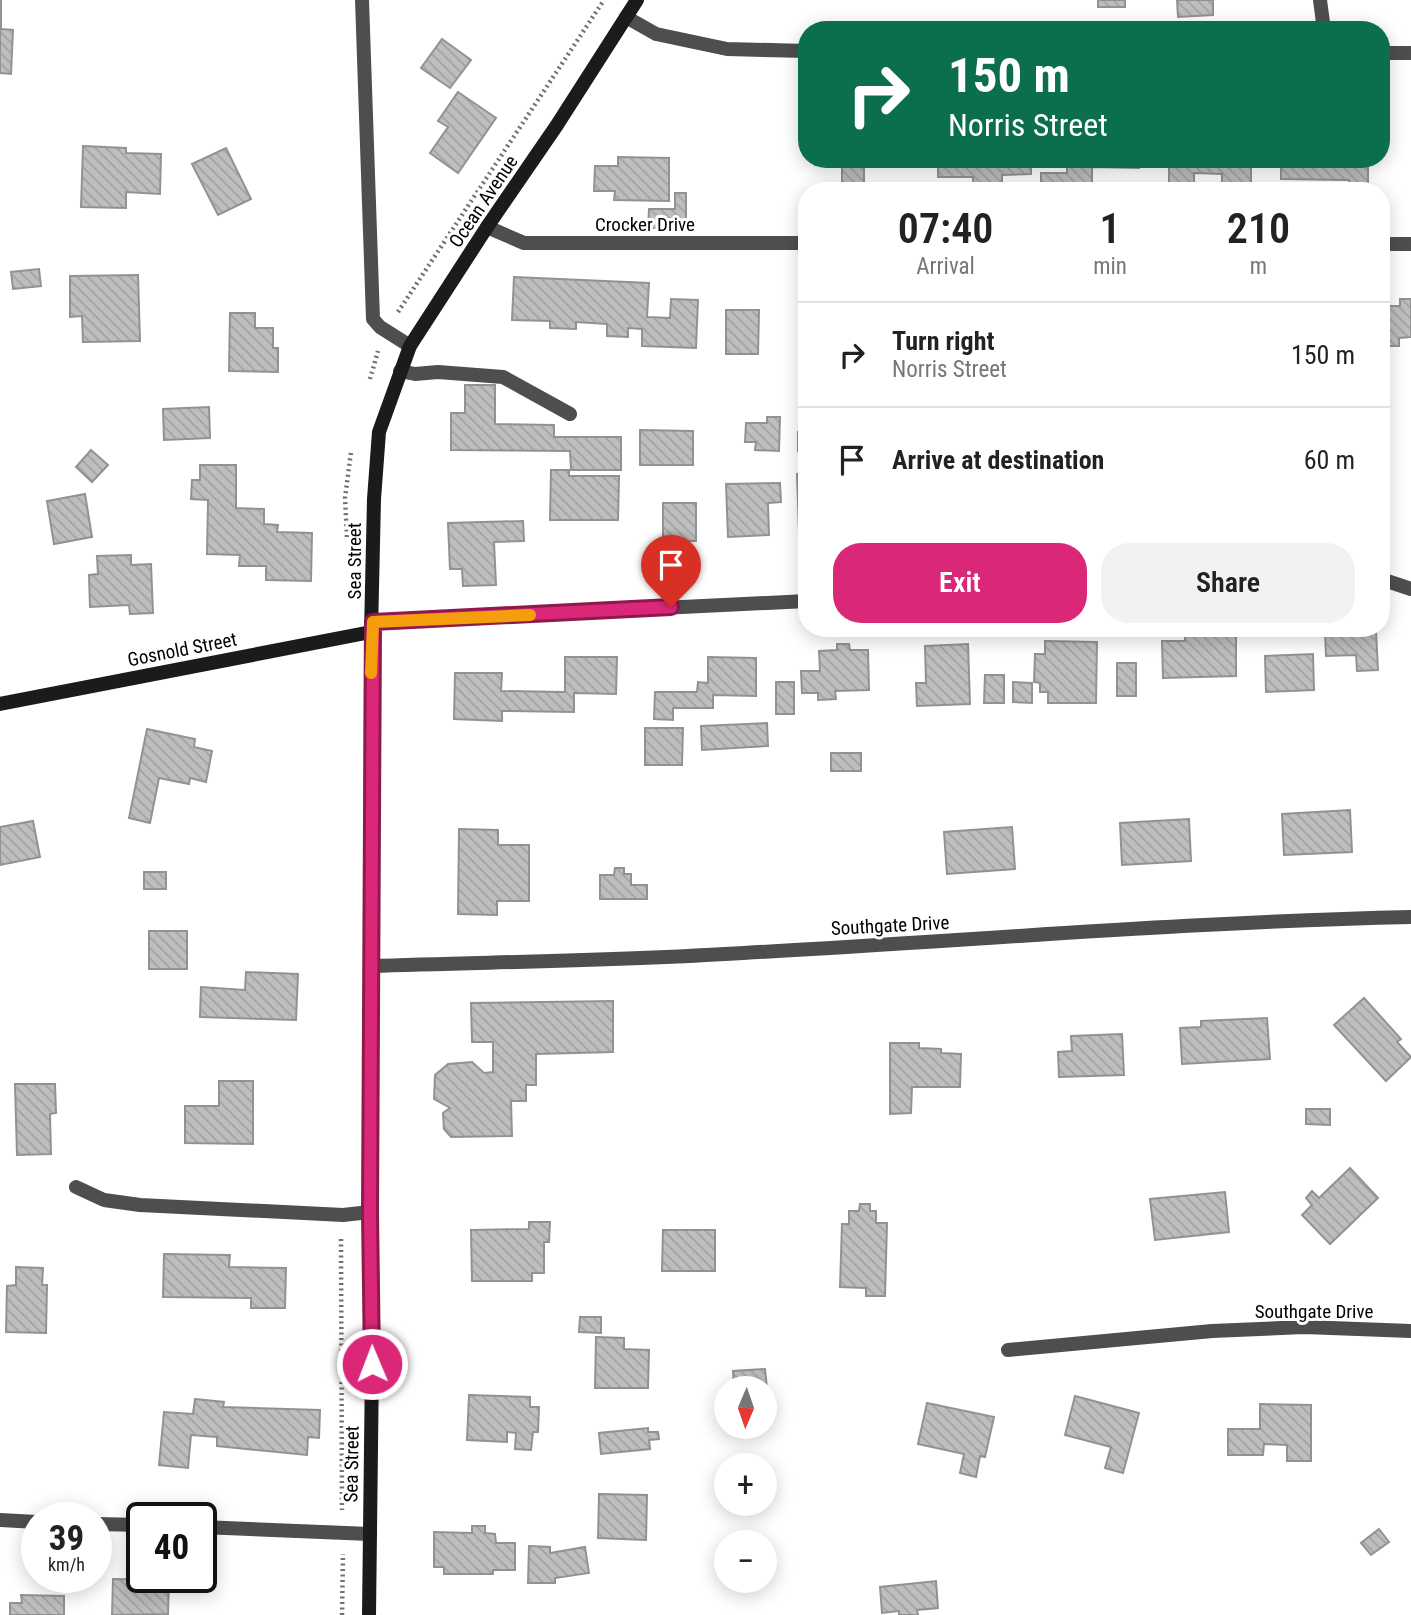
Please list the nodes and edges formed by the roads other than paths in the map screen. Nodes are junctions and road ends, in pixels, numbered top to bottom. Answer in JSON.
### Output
{"nodes":[{"id":1,"x":362,"y":0,"type":"edge"},
{"id":2,"x":637,"y":0,"type":"edge"},
{"id":3,"x":1320,"y":0,"type":"edge"},
{"id":4,"x":626,"y":17,"type":"junction"},
{"id":5,"x":1323,"y":21,"type":"edge"},
{"id":6,"x":798,"y":51,"type":"edge"},
{"id":7,"x":1390,"y":53,"type":"edge"},
{"id":8,"x":1411,"y":53,"type":"edge"},
{"id":9,"x":487,"y":228,"type":"junction"},
{"id":10,"x":798,"y":243,"type":"edge"},
{"id":11,"x":1390,"y":244,"type":"edge"},
{"id":12,"x":1411,"y":244,"type":"edge"},
{"id":13,"x":410,"y":346,"type":"junction"},
{"id":14,"x":400,"y":371,"type":"junction"},
{"id":15,"x":570,"y":414,"type":"dead end"},
{"id":16,"x":379,"y":432,"type":"joint"},
{"id":17,"x":1390,"y":582,"type":"edge"},
{"id":18,"x":1411,"y":589,"type":"edge"},
{"id":19,"x":798,"y":602,"type":"edge"},
{"id":20,"x":372,"y":627,"type":"junction"},
{"id":21,"x":0,"y":704,"type":"edge"},
{"id":22,"x":1411,"y":917,"type":"edge"},
{"id":23,"x":371,"y":966,"type":"junction"},
{"id":24,"x":76,"y":1187,"type":"dead end"},
{"id":25,"x":370,"y":1212,"type":"junction"},
{"id":26,"x":1411,"y":1331,"type":"edge"},
{"id":27,"x":1008,"y":1350,"type":"dead end"},
{"id":28,"x":0,"y":1520,"type":"edge"},
{"id":29,"x":21,"y":1521,"type":"edge"},
{"id":30,"x":217,"y":1528,"type":"edge"},
{"id":31,"x":370,"y":1534,"type":"junction"},
{"id":32,"x":369,"y":1615,"type":"edge"}],
"edges":[{"from":1,"to":13,"type":"street"},
{"from":2,"to":4,"type":"main road","name":"Ocean Avenue"},
{"from":3,"to":5,"type":"street"},
{"from":4,"to":6,"type":"street"},
{"from":4,"to":9,"type":"main road","name":"Ocean Avenue"},
{"from":7,"to":8,"type":"street"},
{"from":9,"to":10,"type":"street","name":"Crocker Drive"},
{"from":9,"to":13,"type":"main road","name":"Ocean Avenue"},
{"from":11,"to":12,"type":"street"},
{"from":13,"to":14,"type":"main road","name":"Ocean Avenue"},
{"from":14,"to":15,"type":"street"},
{"from":14,"to":16,"type":"main road","name":"Ocean Avenue"},
{"from":16,"to":20,"type":"main road","name":"Sea Street"},
{"from":17,"to":18,"type":"street"},
{"from":19,"to":20,"type":"street"},
{"from":20,"to":21,"type":"main road","name":"Gosnold Street"},
{"from":20,"to":23,"type":"main road","name":"Sea Street"},
{"from":22,"to":23,"type":"street","name":"Southgate Drive"},
{"from":23,"to":25,"type":"main road","name":"Sea Street"},
{"from":24,"to":25,"type":"street"},
{"from":25,"to":31,"type":"main road","name":"Sea Street"},
{"from":26,"to":27,"type":"street","name":"Southgate Drive"},
{"from":28,"to":29,"type":"street"},
{"from":30,"to":31,"type":"street"},
{"from":31,"to":32,"type":"main road","name":"Sea Street"}]}
